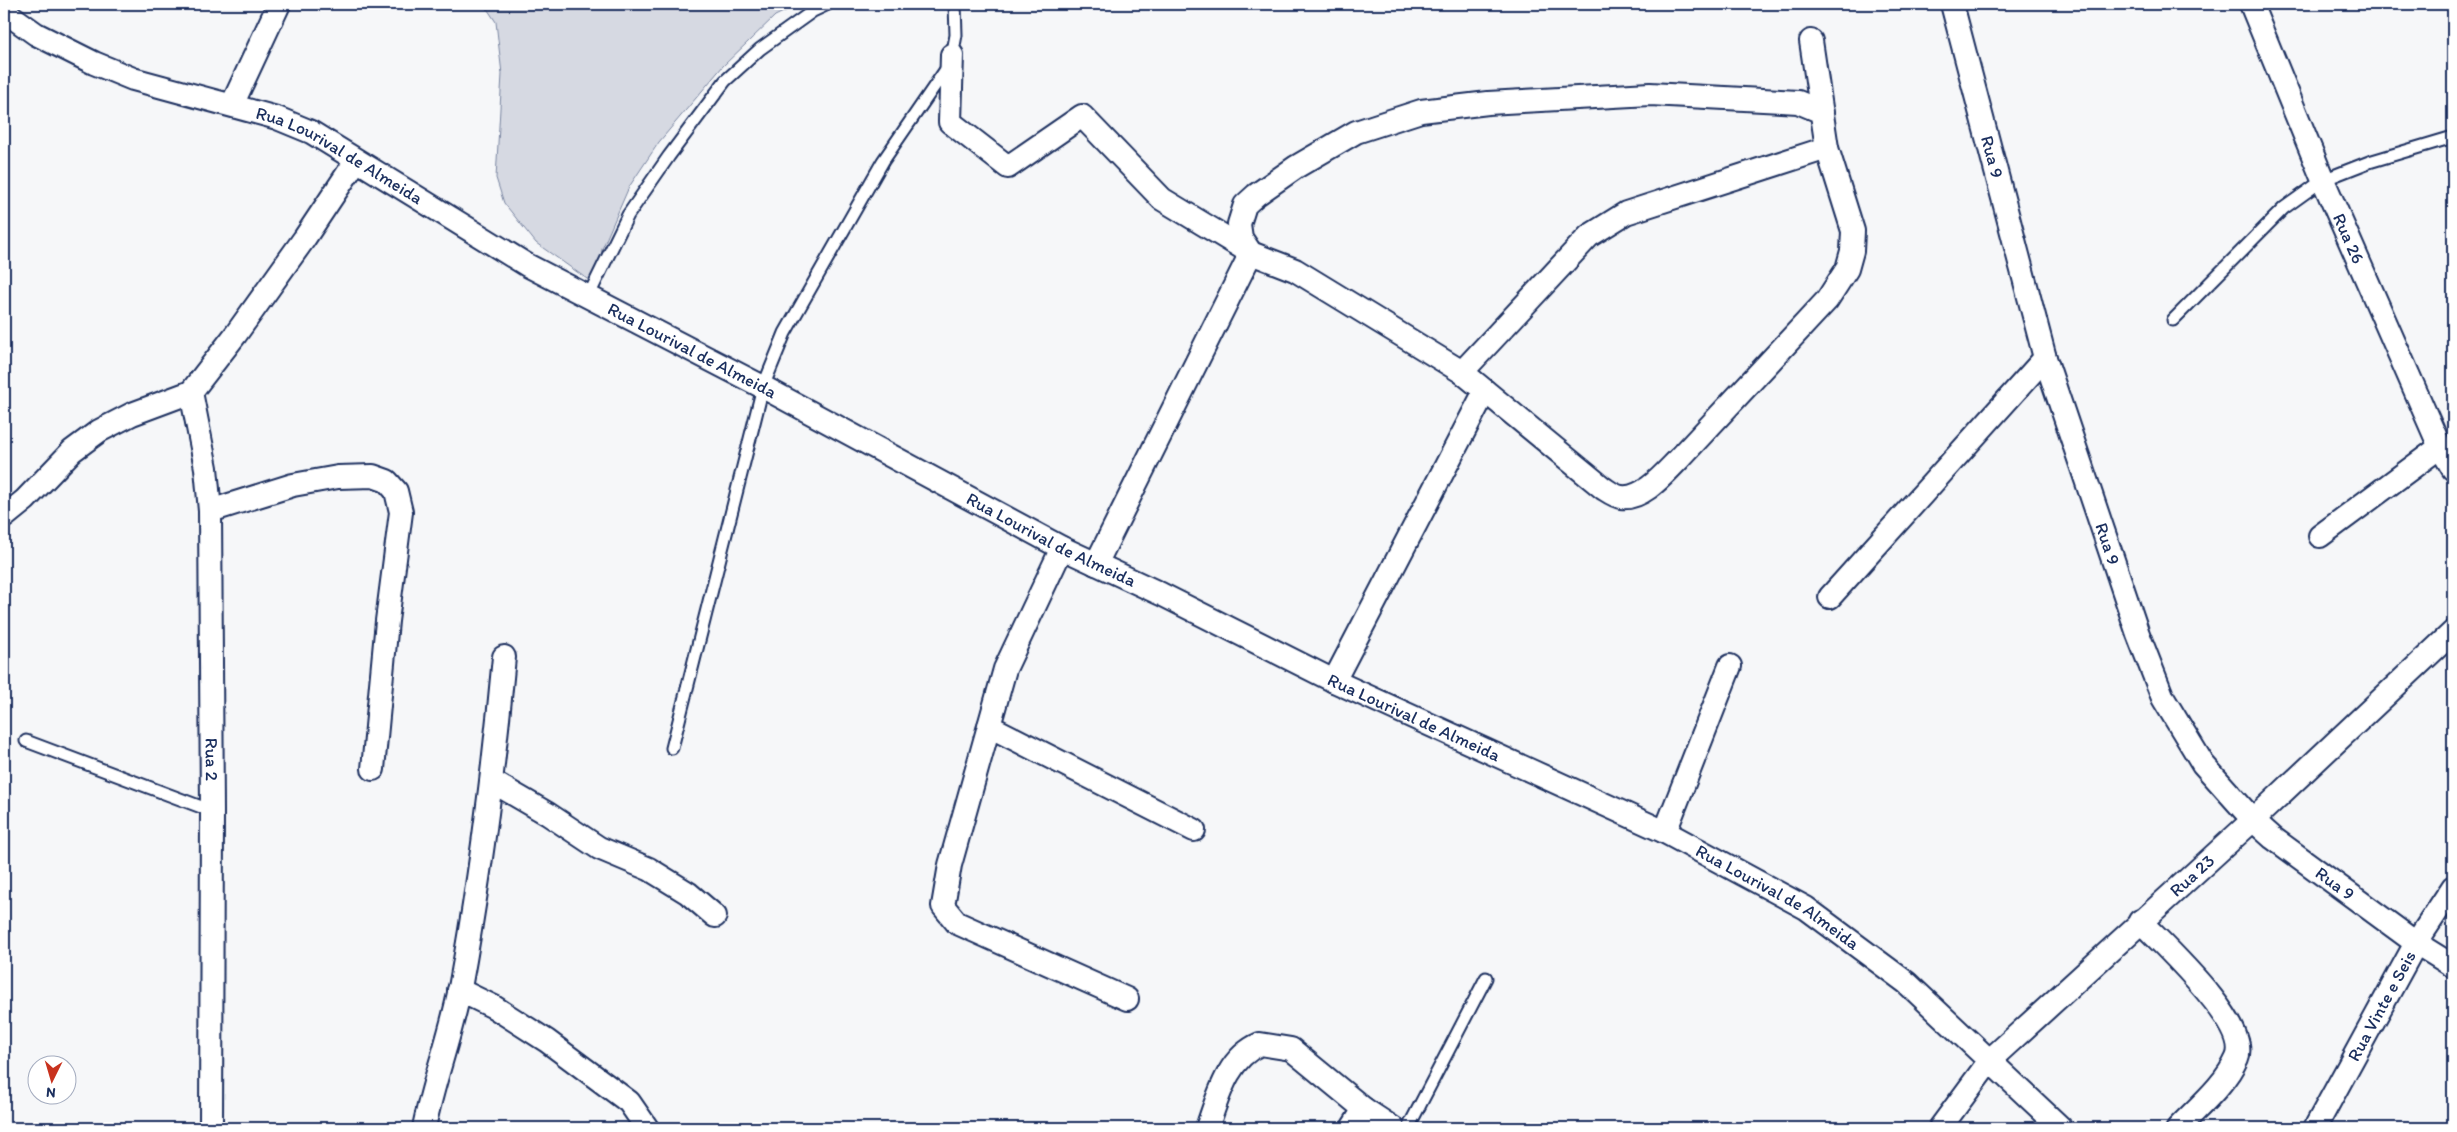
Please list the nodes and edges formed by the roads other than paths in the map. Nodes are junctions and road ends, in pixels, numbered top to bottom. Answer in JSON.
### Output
{"nodes":[{"id":1,"x":279,"y":4,"type":"edge"},
{"id":2,"x":828,"y":4,"type":"edge"},
{"id":3,"x":955,"y":4,"type":"edge"},
{"id":4,"x":1952,"y":4,"type":"edge"},
{"id":5,"x":2251,"y":4,"type":"edge"},
{"id":6,"x":4,"y":11,"type":"edge"},
{"id":7,"x":1811,"y":41,"type":"dead end"},
{"id":8,"x":952,"y":55,"type":"junction"},
{"id":9,"x":232,"y":105,"type":"junction"},
{"id":10,"x":1822,"y":112,"type":"junction"},
{"id":11,"x":2453,"y":137,"type":"edge"},
{"id":12,"x":1827,"y":148,"type":"junction"},
{"id":13,"x":356,"y":160,"type":"junction"},
{"id":14,"x":2323,"y":180,"type":"junction"},
{"id":15,"x":1251,"y":253,"type":"junction"},
{"id":16,"x":588,"y":297,"type":"junction"},
{"id":17,"x":2174,"y":320,"type":"dead end"},
{"id":18,"x":2045,"y":358,"type":"junction"},
{"id":19,"x":1462,"y":372,"type":"junction"},
{"id":20,"x":763,"y":387,"type":"junction"},
{"id":21,"x":1485,"y":391,"type":"junction"},
{"id":22,"x":191,"y":392,"type":"junction"},
{"id":23,"x":2440,"y":447,"type":"junction"},
{"id":24,"x":2453,"y":469,"type":"edge"},
{"id":25,"x":210,"y":511,"type":"junction"},
{"id":26,"x":4,"y":517,"type":"edge"},
{"id":27,"x":2320,"y":536,"type":"dead end"},
{"id":28,"x":1062,"y":548,"type":"junction"},
{"id":29,"x":1096,"y":564,"type":"junction"},
{"id":30,"x":1830,"y":598,"type":"dead end"},
{"id":31,"x":2453,"y":632,"type":"edge"},
{"id":32,"x":504,"y":657,"type":"dead end"},
{"id":33,"x":1730,"y":666,"type":"dead end"},
{"id":34,"x":1334,"y":681,"type":"junction"},
{"id":35,"x":989,"y":726,"type":"junction"},
{"id":36,"x":26,"y":741,"type":"dead end"},
{"id":37,"x":672,"y":748,"type":"dead end"},
{"id":38,"x":373,"y":769,"type":"dead end"},
{"id":39,"x":493,"y":782,"type":"junction"},
{"id":40,"x":212,"y":811,"type":"junction"},
{"id":41,"x":2253,"y":820,"type":"junction"},
{"id":42,"x":1194,"y":830,"type":"dead end"},
{"id":43,"x":1665,"y":832,"type":"junction"},
{"id":44,"x":2453,"y":887,"type":"edge"},
{"id":45,"x":715,"y":916,"type":"dead end"},
{"id":46,"x":2140,"y":921,"type":"junction"},
{"id":47,"x":2416,"y":943,"type":"junction"},
{"id":48,"x":2453,"y":966,"type":"edge"},
{"id":49,"x":1486,"y":978,"type":"dead end"},
{"id":50,"x":459,"y":990,"type":"junction"},
{"id":51,"x":1127,"y":999,"type":"dead end"},
{"id":52,"x":1991,"y":1060,"type":"junction"},
{"id":53,"x":1364,"y":1109,"type":"junction"},
{"id":54,"x":211,"y":1128,"type":"edge"},
{"id":55,"x":424,"y":1128,"type":"edge"},
{"id":56,"x":647,"y":1128,"type":"edge"},
{"id":57,"x":1206,"y":1128,"type":"edge"},
{"id":58,"x":1352,"y":1128,"type":"edge"},
{"id":59,"x":1393,"y":1128,"type":"edge"},
{"id":60,"x":1408,"y":1128,"type":"edge"},
{"id":61,"x":1940,"y":1128,"type":"edge"},
{"id":62,"x":2061,"y":1128,"type":"edge"},
{"id":63,"x":2178,"y":1128,"type":"edge"},
{"id":64,"x":2315,"y":1128,"type":"edge"}],
"edges":[{"from":1,"to":9,"type":"street"},
{"from":2,"to":16,"type":"lane"},
{"from":3,"to":8,"type":"lane"},
{"from":4,"to":18,"type":"street","name":"Rua 9"},
{"from":5,"to":14,"type":"street","name":"Rua 26"},
{"from":6,"to":9,"type":"street","name":"Rua Lourival de Almeida"},
{"from":7,"to":10,"type":"street"},
{"from":8,"to":15,"type":"street"},
{"from":8,"to":20,"type":"lane"},
{"from":9,"to":13,"type":"street","name":"Rua Lourival de Almeida"},
{"from":10,"to":12,"type":"street"},
{"from":10,"to":15,"type":"street"},
{"from":11,"to":14,"type":"lane"},
{"from":12,"to":19,"type":"street"},
{"from":12,"to":21,"type":"street"},
{"from":13,"to":16,"type":"street","name":"Rua Lourival de Almeida"},
{"from":13,"to":22,"type":"street"},
{"from":14,"to":17,"type":"lane"},
{"from":14,"to":23,"type":"street","name":"Rua 26"},
{"from":15,"to":19,"type":"street"},
{"from":15,"to":29,"type":"street"},
{"from":16,"to":20,"type":"street","name":"Rua Lourival de Almeida"},
{"from":18,"to":30,"type":"street"},
{"from":18,"to":41,"type":"street","name":"Rua 9"},
{"from":19,"to":21,"type":"street"},
{"from":20,"to":28,"type":"street","name":"Rua Lourival de Almeida"},
{"from":20,"to":37,"type":"lane"},
{"from":21,"to":34,"type":"street"},
{"from":22,"to":25,"type":"street","name":"Rua 2"},
{"from":22,"to":26,"type":"street"},
{"from":23,"to":24,"type":"street","name":"Rua 26"},
{"from":23,"to":27,"type":"street"},
{"from":25,"to":38,"type":"street"},
{"from":25,"to":40,"type":"street","name":"Rua 2"},
{"from":28,"to":29,"type":"street","name":"Rua Lourival de Almeida"},
{"from":28,"to":35,"type":"street"},
{"from":29,"to":34,"type":"street","name":"Rua Lourival de Almeida"},
{"from":31,"to":41,"type":"street","name":"Rua 23"},
{"from":32,"to":39,"type":"street"},
{"from":33,"to":43,"type":"street"},
{"from":34,"to":43,"type":"street","name":"Rua Lourival de Almeida"},
{"from":35,"to":42,"type":"street"},
{"from":35,"to":51,"type":"street"},
{"from":36,"to":40,"type":"lane"},
{"from":39,"to":45,"type":"street"},
{"from":39,"to":50,"type":"street"},
{"from":40,"to":54,"type":"street","name":"Rua 2"},
{"from":41,"to":46,"type":"street","name":"Rua 23"},
{"from":41,"to":47,"type":"street","name":"Rua 9"},
{"from":43,"to":52,"type":"street","name":"Rua Lourival de Almeida"},
{"from":44,"to":47,"type":"street","name":"Rua Vinte e Seis"},
{"from":46,"to":52,"type":"street","name":"Rua 23"},
{"from":46,"to":63,"type":"street"},
{"from":47,"to":48,"type":"street","name":"Rua 9"},
{"from":47,"to":64,"type":"street","name":"Rua Vinte e Seis"},
{"from":49,"to":60,"type":"lane"},
{"from":50,"to":55,"type":"street"},
{"from":50,"to":56,"type":"street"},
{"from":52,"to":61,"type":"street","name":"Rua 23"},
{"from":52,"to":62,"type":"street","name":"Rua Lourival de Almeida"},
{"from":53,"to":57,"type":"street"},
{"from":53,"to":58,"type":"street"},
{"from":53,"to":59,"type":"street"}]}
